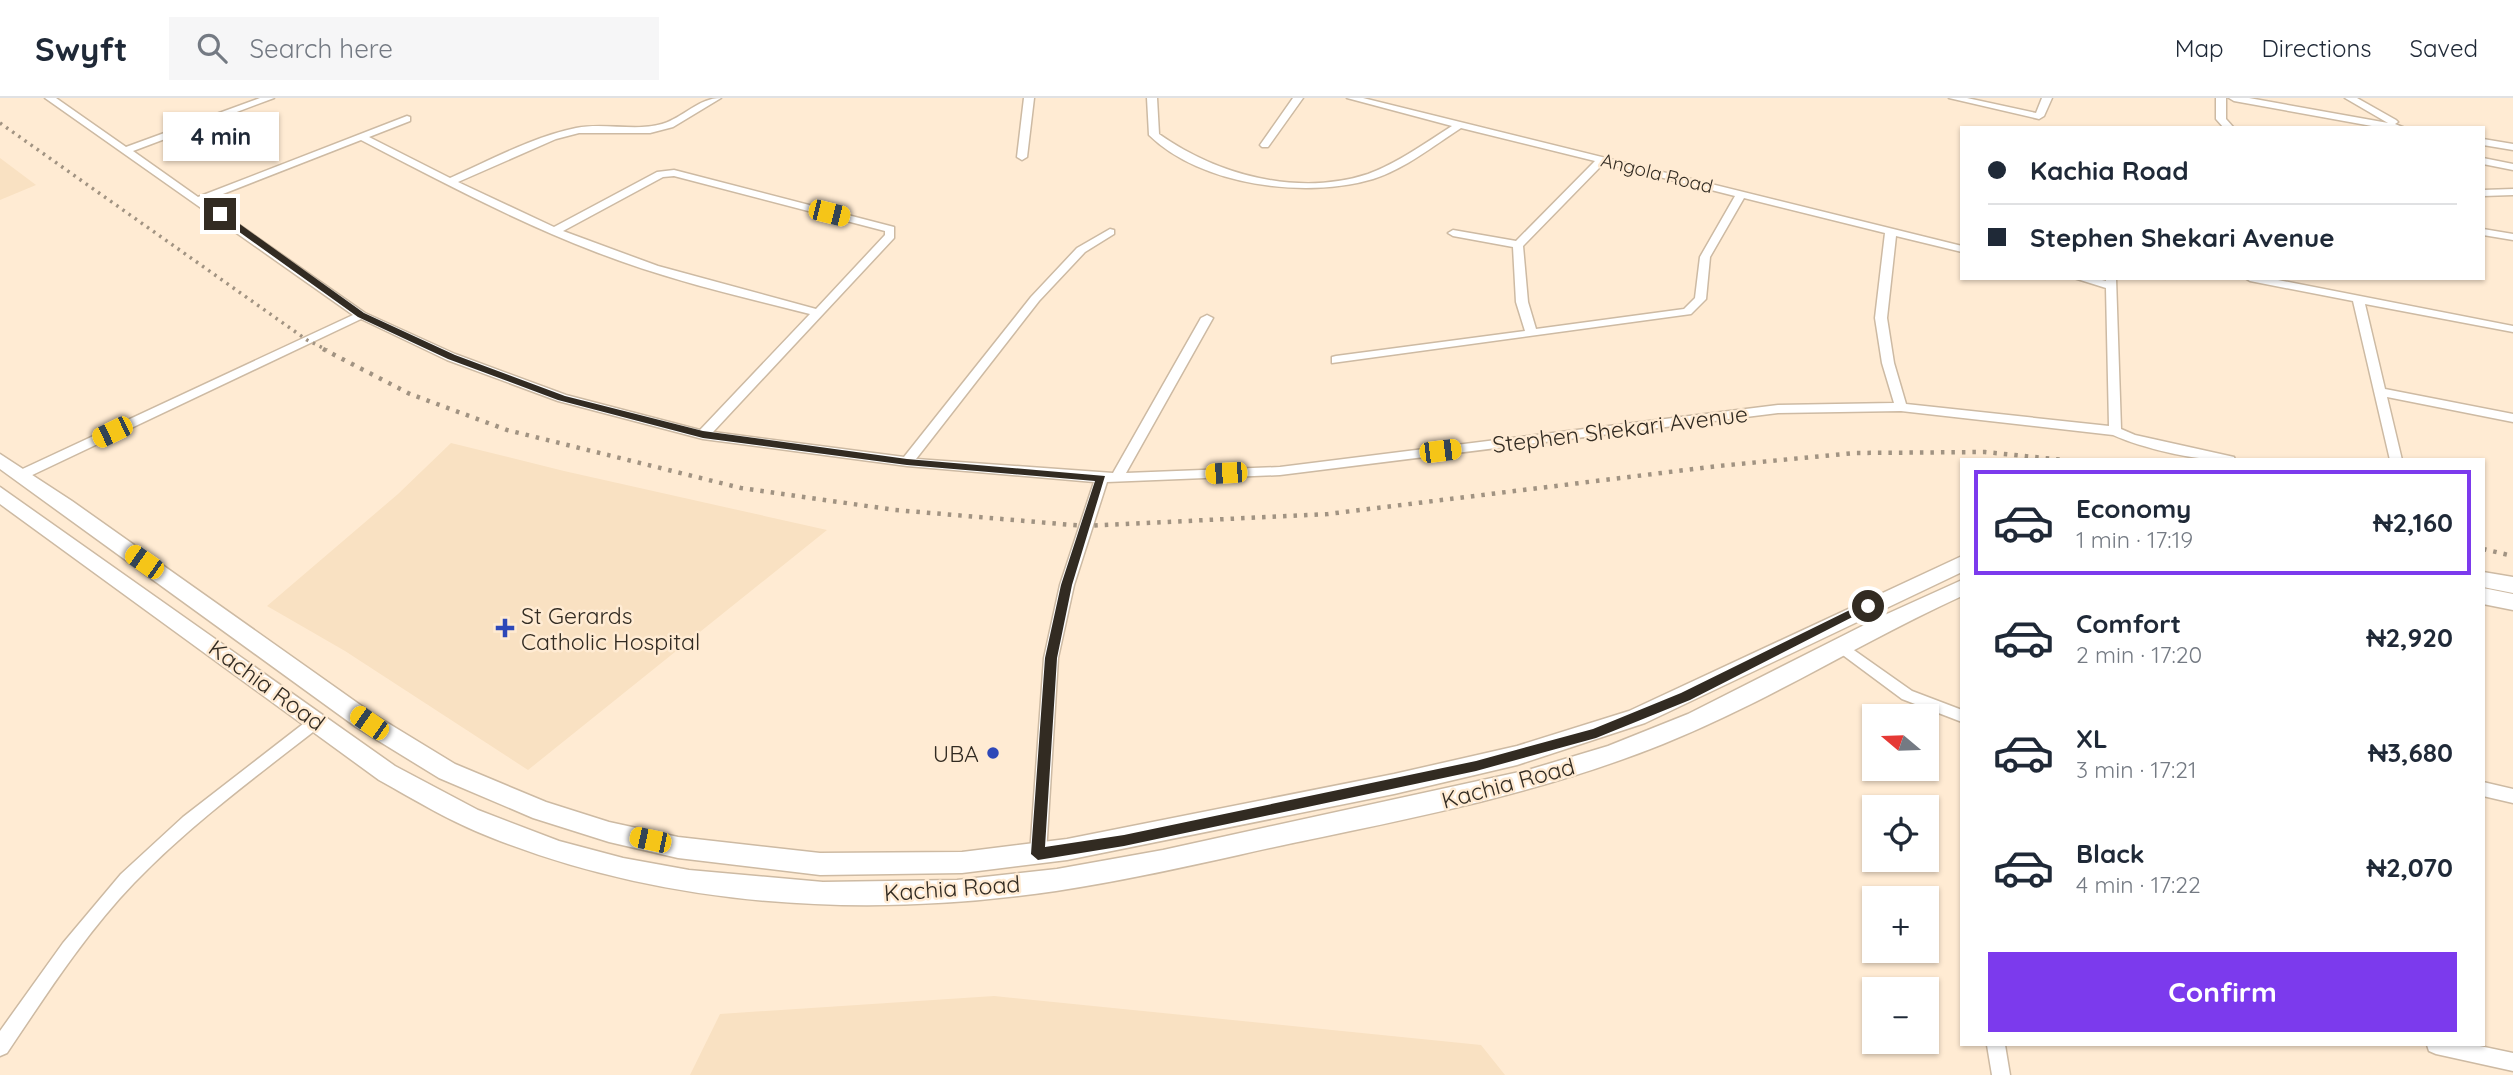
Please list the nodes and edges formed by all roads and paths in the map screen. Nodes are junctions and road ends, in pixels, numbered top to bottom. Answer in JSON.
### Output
{"nodes":[{"id":1,"x":50,"y":98,"type":"edge"},
{"id":2,"x":269,"y":98,"type":"edge"},
{"id":3,"x":716,"y":98,"type":"edge"},
{"id":4,"x":1029,"y":98,"type":"edge"},
{"id":5,"x":1152,"y":98,"type":"edge"},
{"id":6,"x":1298,"y":98,"type":"edge"},
{"id":7,"x":1356,"y":98,"type":"edge"},
{"id":8,"x":1954,"y":98,"type":"edge"},
{"id":9,"x":2047,"y":98,"type":"edge"},
{"id":10,"x":2221,"y":98,"type":"edge"},
{"id":11,"x":2234,"y":98,"type":"edge"},
{"id":12,"x":2350,"y":98,"type":"edge"},
{"id":13,"x":407,"y":119,"type":"dead end"},
{"id":14,"x":1459,"y":125,"type":"junction"},
{"id":15,"x":2227,"y":126,"type":"edge"},
{"id":16,"x":2390,"y":126,"type":"edge"},
{"id":17,"x":2398,"y":126,"type":"edge"},
{"id":18,"x":364,"y":138,"type":"junction"},
{"id":19,"x":2485,"y":142,"type":"edge"},
{"id":20,"x":1265,"y":145,"type":"dead end"},
{"id":21,"x":2513,"y":147,"type":"edge"},
{"id":22,"x":124,"y":151,"type":"junction"},
{"id":23,"x":1021,"y":157,"type":"dead end"},
{"id":24,"x":1602,"y":160,"type":"junction"},
{"id":25,"x":2485,"y":162,"type":"edge"},
{"id":26,"x":2513,"y":167,"type":"edge"},
{"id":27,"x":449,"y":182,"type":"junction"},
{"id":28,"x":2513,"y":192,"type":"edge"},
{"id":29,"x":1742,"y":193,"type":"junction"},
{"id":30,"x":2485,"y":193,"type":"edge"},
{"id":31,"x":200,"y":200,"type":"junction"},
{"id":32,"x":554,"y":231,"type":"junction"},
{"id":33,"x":1891,"y":231,"type":"junction"},
{"id":34,"x":1110,"y":232,"type":"dead end"},
{"id":35,"x":2485,"y":232,"type":"edge"},
{"id":36,"x":1452,"y":233,"type":"dead end"},
{"id":37,"x":2513,"y":237,"type":"edge"},
{"id":38,"x":1518,"y":245,"type":"junction"},
{"id":39,"x":1960,"y":248,"type":"edge"},
{"id":40,"x":2260,"y":280,"type":"edge"},
{"id":41,"x":2112,"y":282,"type":"edge"},
{"id":42,"x":2357,"y":299,"type":"junction"},
{"id":43,"x":820,"y":313,"type":"junction"},
{"id":44,"x":361,"y":315,"type":"junction"},
{"id":45,"x":1207,"y":318,"type":"dead end"},
{"id":46,"x":2513,"y":329,"type":"edge"},
{"id":47,"x":1531,"y":332,"type":"junction"},
{"id":48,"x":1336,"y":360,"type":"dead end"},
{"id":49,"x":2380,"y":392,"type":"junction"},
{"id":50,"x":1901,"y":407,"type":"junction"},
{"id":51,"x":2513,"y":418,"type":"edge"},
{"id":52,"x":2115,"y":431,"type":"junction"},
{"id":53,"x":703,"y":435,"type":"junction"},
{"id":54,"x":2220,"y":458,"type":"edge"},
{"id":55,"x":2396,"y":458,"type":"edge"},
{"id":56,"x":0,"y":460,"type":"edge"},
{"id":57,"x":907,"y":462,"type":"junction"},
{"id":58,"x":21,"y":475,"type":"junction"},
{"id":59,"x":1101,"y":478,"type":"junction"},
{"id":60,"x":1117,"y":478,"type":"junction"},
{"id":61,"x":0,"y":494,"type":"edge"},
{"id":62,"x":1960,"y":564,"type":"edge"},
{"id":63,"x":2485,"y":579,"type":"edge"},
{"id":64,"x":2513,"y":585,"type":"edge"},
{"id":65,"x":1960,"y":588,"type":"edge"},
{"id":66,"x":2485,"y":596,"type":"edge"},
{"id":67,"x":2513,"y":602,"type":"edge"},
{"id":68,"x":1841,"y":646,"type":"junction"},
{"id":69,"x":1960,"y":715,"type":"edge"},
{"id":70,"x":317,"y":721,"type":"junction"},
{"id":71,"x":2485,"y":789,"type":"edge"},
{"id":72,"x":2513,"y":796,"type":"edge"},
{"id":73,"x":1038,"y":854,"type":"junction"},
{"id":74,"x":1996,"y":1046,"type":"edge"},
{"id":75,"x":2441,"y":1046,"type":"edge"},
{"id":76,"x":0,"y":1047,"type":"edge"},
{"id":77,"x":2513,"y":1062,"type":"edge"},
{"id":78,"x":2001,"y":1075,"type":"edge"}],
"edges":[{"from":1,"to":22,"type":"street","name":"Stephen Shekari Avenue"},
{"from":2,"to":22,"type":"street"},
{"from":3,"to":27,"type":"street"},
{"from":4,"to":23,"type":"street"},
{"from":5,"to":14,"type":"street"},
{"from":6,"to":20,"type":"street"},
{"from":7,"to":14,"type":"street","name":"Angola Road"},
{"from":8,"to":9,"type":"street"},
{"from":10,"to":15,"type":"street"},
{"from":11,"to":16,"type":"street"},
{"from":12,"to":17,"type":"street"},
{"from":13,"to":18,"type":"street"},
{"from":14,"to":24,"type":"street","name":"Angola Road"},
{"from":18,"to":27,"type":"street"},
{"from":18,"to":31,"type":"street"},
{"from":19,"to":21,"type":"street"},
{"from":22,"to":31,"type":"street","name":"Stephen Shekari Avenue"},
{"from":24,"to":29,"type":"street","name":"Angola Road"},
{"from":24,"to":38,"type":"street"},
{"from":25,"to":26,"type":"street"},
{"from":27,"to":32,"type":"street"},
{"from":28,"to":30,"type":"street"},
{"from":29,"to":33,"type":"street","name":"Angola Road"},
{"from":29,"to":47,"type":"street"},
{"from":31,"to":44,"type":"street","name":"Stephen Shekari Avenue"},
{"from":32,"to":43,"type":"street"},
{"from":32,"to":43,"type":"street"},
{"from":33,"to":39,"type":"street","name":"Angola Road"},
{"from":33,"to":50,"type":"street"},
{"from":34,"to":57,"type":"street"},
{"from":35,"to":37,"type":"street"},
{"from":36,"to":38,"type":"street"},
{"from":38,"to":47,"type":"street"},
{"from":40,"to":42,"type":"street"},
{"from":41,"to":52,"type":"street"},
{"from":42,"to":46,"type":"street"},
{"from":42,"to":49,"type":"street"},
{"from":43,"to":53,"type":"street"},
{"from":44,"to":53,"type":"street","name":"Stephen Shekari Avenue"},
{"from":44,"to":58,"type":"street"},
{"from":45,"to":60,"type":"street"},
{"from":47,"to":48,"type":"street"},
{"from":49,"to":51,"type":"street"},
{"from":49,"to":55,"type":"street"},
{"from":50,"to":52,"type":"street","name":"Stephen Shekari Avenue"},
{"from":50,"to":60,"type":"street","name":"Stephen Shekari Avenue"},
{"from":52,"to":54,"type":"street","name":"Stephen Shekari Avenue"},
{"from":53,"to":57,"type":"street","name":"Stephen Shekari Avenue"},
{"from":56,"to":58,"type":"main road","name":"Kachia Road"},
{"from":57,"to":59,"type":"street","name":"Stephen Shekari Avenue"},
{"from":58,"to":73,"type":"main road","name":"Kachia Road"},
{"from":59,"to":60,"type":"street","name":"Stephen Shekari Avenue"},
{"from":59,"to":73,"type":"street"},
{"from":61,"to":70,"type":"main road","name":"Kachia Road"},
{"from":62,"to":73,"type":"main road","name":"Kachia Road"},
{"from":63,"to":64,"type":"main road"},
{"from":65,"to":68,"type":"main road","name":"Kachia Road"},
{"from":66,"to":67,"type":"main road"},
{"from":68,"to":69,"type":"street"},
{"from":68,"to":70,"type":"main road","name":"Kachia Road"},
{"from":70,"to":76,"type":"street"},
{"from":71,"to":72,"type":"street"},
{"from":74,"to":78,"type":"street"},
{"from":75,"to":77,"type":"street"}]}
